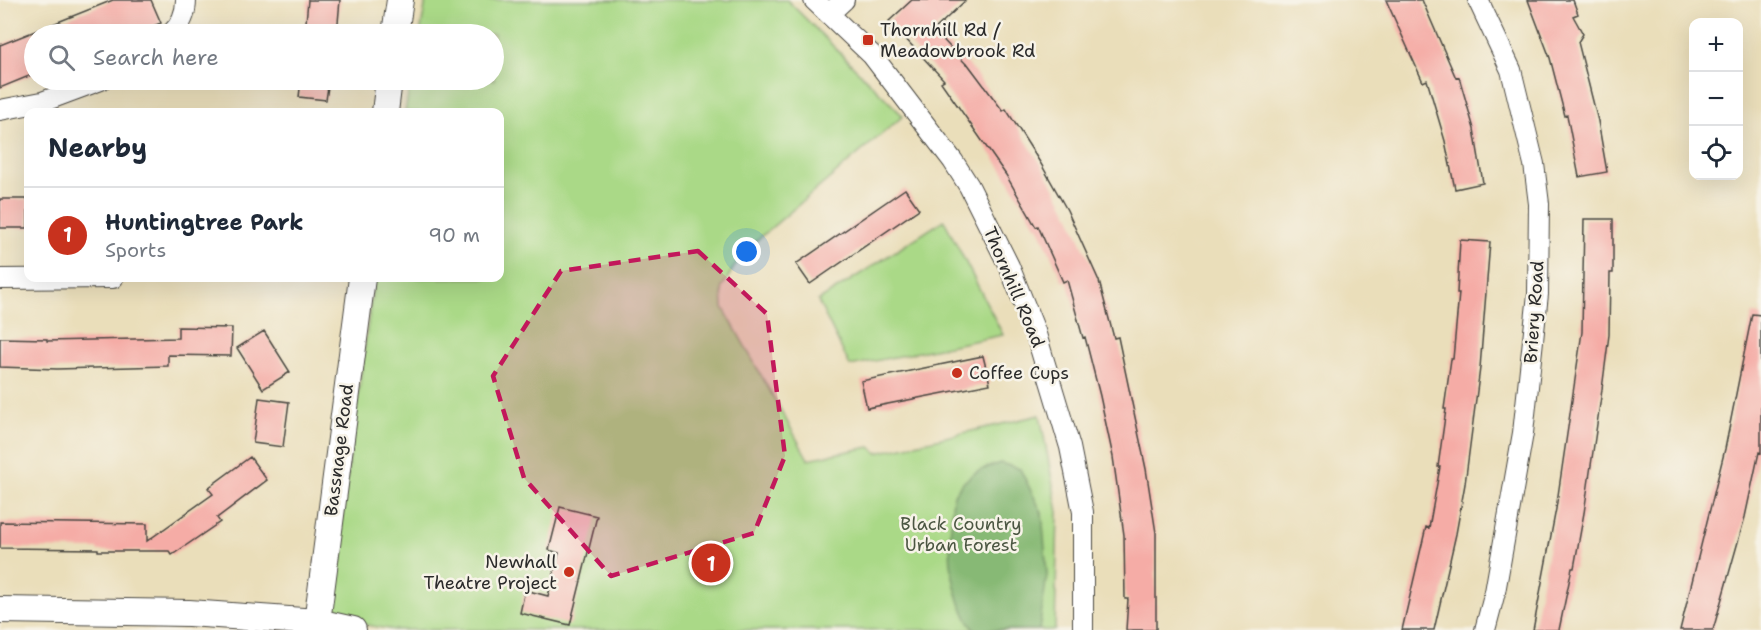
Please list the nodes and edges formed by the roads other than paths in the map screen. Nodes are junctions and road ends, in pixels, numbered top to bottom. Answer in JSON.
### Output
{"nodes":[{"id":1,"x":186,"y":0,"type":"edge"},
{"id":2,"x":400,"y":0,"type":"edge"},
{"id":3,"x":814,"y":0,"type":"edge"},
{"id":4,"x":1478,"y":0,"type":"edge"},
{"id":5,"x":837,"y":7,"type":"edge"},
{"id":6,"x":180,"y":24,"type":"edge"},
{"id":7,"x":396,"y":24,"type":"edge"},
{"id":8,"x":74,"y":90,"type":"edge"},
{"id":9,"x":388,"y":90,"type":"edge"},
{"id":10,"x":386,"y":108,"type":"edge"},
{"id":11,"x":0,"y":110,"type":"edge"},
{"id":12,"x":0,"y":279,"type":"edge"},
{"id":13,"x":24,"y":279,"type":"edge"},
{"id":14,"x":361,"y":282,"type":"edge"},
{"id":15,"x":0,"y":610,"type":"edge"},
{"id":16,"x":96,"y":621,"type":"edge"},
{"id":17,"x":317,"y":622,"type":"junction"},
{"id":18,"x":353,"y":630,"type":"edge"},
{"id":19,"x":1083,"y":630,"type":"edge"},
{"id":20,"x":1485,"y":630,"type":"edge"}],
"edges":[{"from":1,"to":6,"type":"street"},
{"from":2,"to":7,"type":"street"},
{"from":3,"to":5,"type":"street","name":"Thornhill Road"},
{"from":4,"to":20,"type":"street","name":"Briery Road"},
{"from":5,"to":19,"type":"street","name":"Thornhill Road"},
{"from":8,"to":11,"type":"street"},
{"from":9,"to":10,"type":"street"},
{"from":12,"to":13,"type":"street"},
{"from":14,"to":17,"type":"street","name":"Bassnage Road"},
{"from":15,"to":16,"type":"street"},
{"from":16,"to":17,"type":"street"},
{"from":17,"to":18,"type":"street"}]}
